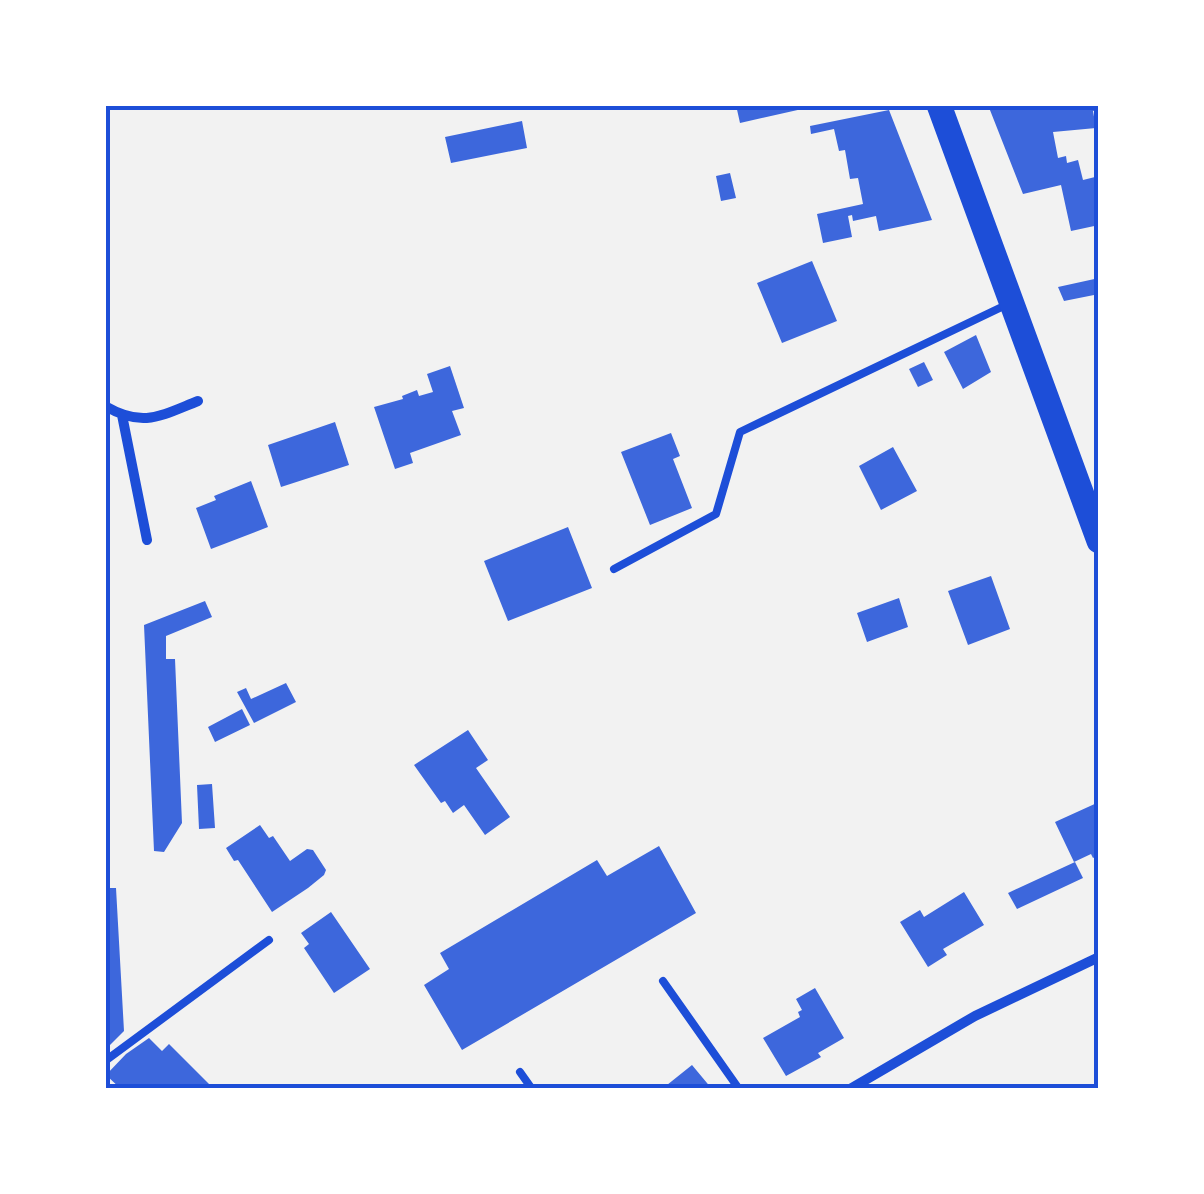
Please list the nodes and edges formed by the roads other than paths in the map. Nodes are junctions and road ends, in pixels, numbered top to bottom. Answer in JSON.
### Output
{"nodes":[{"id":1,"x":939,"y":105,"type":"edge"},
{"id":2,"x":1012,"y":302,"type":"junction"},
{"id":3,"x":198,"y":401,"type":"dead end"},
{"id":4,"x":105,"y":406,"type":"edge"},
{"id":5,"x":122,"y":416,"type":"junction"},
{"id":6,"x":148,"y":540,"type":"dead end"},
{"id":7,"x":1099,"y":541,"type":"edge"},
{"id":8,"x":614,"y":569,"type":"dead end"},
{"id":9,"x":269,"y":940,"type":"dead end"},
{"id":10,"x":1099,"y":957,"type":"edge"},
{"id":11,"x":663,"y":981,"type":"dead end"},
{"id":12,"x":105,"y":1061,"type":"edge"},
{"id":13,"x":520,"y":1072,"type":"dead end"},
{"id":14,"x":532,"y":1089,"type":"edge"},
{"id":15,"x":739,"y":1089,"type":"edge"},
{"id":16,"x":850,"y":1089,"type":"edge"}],
"edges":[{"from":1,"to":2,"type":"main road"},
{"from":2,"to":7,"type":"main road"},
{"from":2,"to":8,"type":"lane"},
{"from":3,"to":5,"type":"street"},
{"from":4,"to":5,"type":"street"},
{"from":5,"to":6,"type":"street"},
{"from":9,"to":12,"type":"lane"},
{"from":10,"to":16,"type":"street"},
{"from":11,"to":15,"type":"lane"},
{"from":13,"to":14,"type":"lane"}]}
